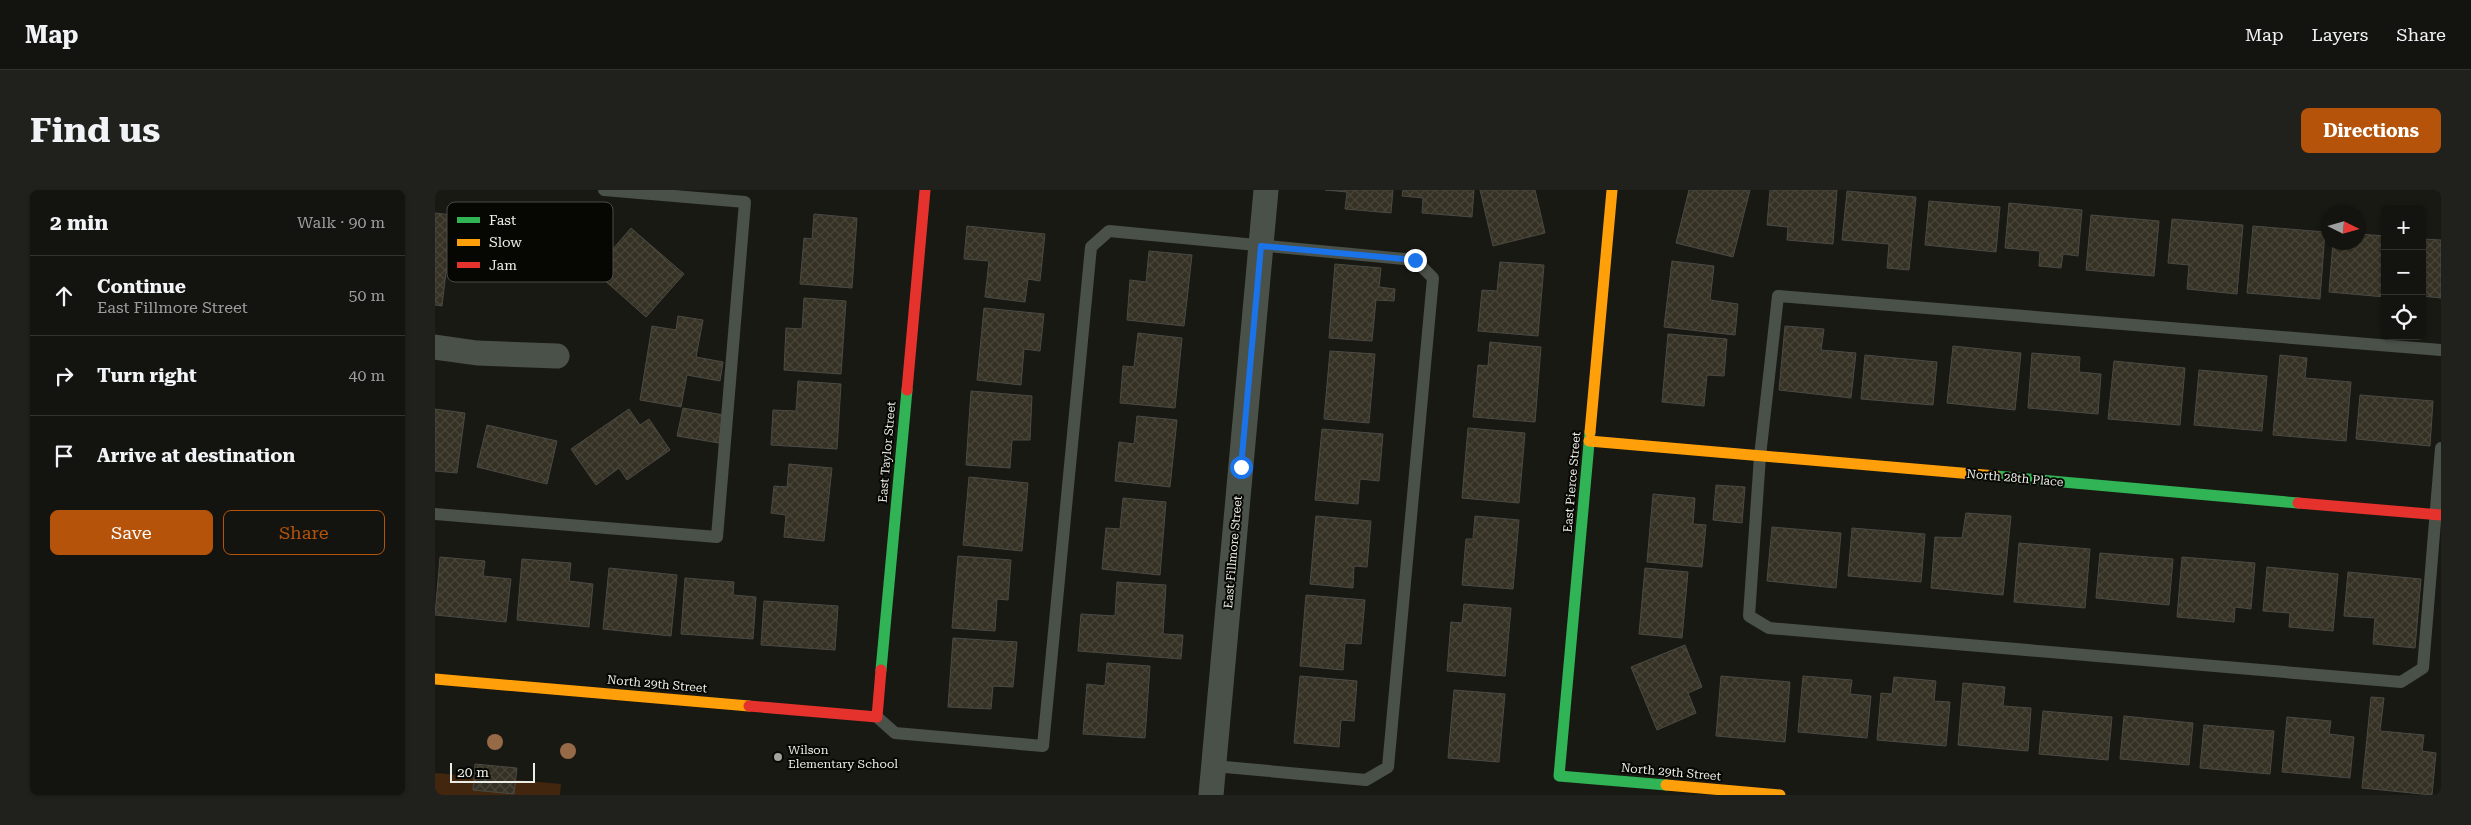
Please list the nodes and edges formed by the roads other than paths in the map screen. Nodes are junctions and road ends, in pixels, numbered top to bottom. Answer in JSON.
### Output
{"nodes":[{"id":1,"x":604,"y":190,"type":"edge"},
{"id":2,"x":925,"y":190,"type":"edge"},
{"id":3,"x":1266,"y":190,"type":"edge"},
{"id":4,"x":1612,"y":190,"type":"edge"},
{"id":5,"x":1261,"y":246,"type":"junction"},
{"id":6,"x":435,"y":347,"type":"edge"},
{"id":7,"x":2441,"y":350,"type":"edge"},
{"id":8,"x":557,"y":356,"type":"dead end"},
{"id":9,"x":1589,"y":441,"type":"junction"},
{"id":10,"x":2441,"y":448,"type":"edge"},
{"id":11,"x":1760,"y":456,"type":"junction"},
{"id":12,"x":435,"y":514,"type":"edge"},
{"id":13,"x":2439,"y":515,"type":"edge"},
{"id":14,"x":435,"y":679,"type":"edge"},
{"id":15,"x":877,"y":717,"type":"junction"},
{"id":16,"x":1214,"y":766,"type":"junction"},
{"id":17,"x":1559,"y":776,"type":"joint"},
{"id":18,"x":1211,"y":795,"type":"edge"},
{"id":19,"x":1780,"y":795,"type":"edge"}],
"edges":[{"from":1,"to":12,"type":"lane"},
{"from":2,"to":15,"type":"street","name":"East Taylor Street"},
{"from":3,"to":5,"type":"street","name":"East Fillmore Street"},
{"from":4,"to":9,"type":"street","name":"East Pierce Street"},
{"from":5,"to":15,"type":"lane"},
{"from":5,"to":16,"type":"street","name":"East Fillmore Street"},
{"from":5,"to":16,"type":"lane"},
{"from":6,"to":8,"type":"street"},
{"from":7,"to":11,"type":"lane"},
{"from":9,"to":11,"type":"street","name":"North 28th Place"},
{"from":9,"to":17,"type":"street","name":"East Pierce Street"},
{"from":10,"to":13,"type":"lane"},
{"from":11,"to":13,"type":"street","name":"North 28th Place"},
{"from":11,"to":13,"type":"lane"},
{"from":14,"to":15,"type":"street","name":"North 29th Street"},
{"from":16,"to":18,"type":"street","name":"East Fillmore Street"},
{"from":17,"to":19,"type":"street","name":"North 29th Street"}]}
